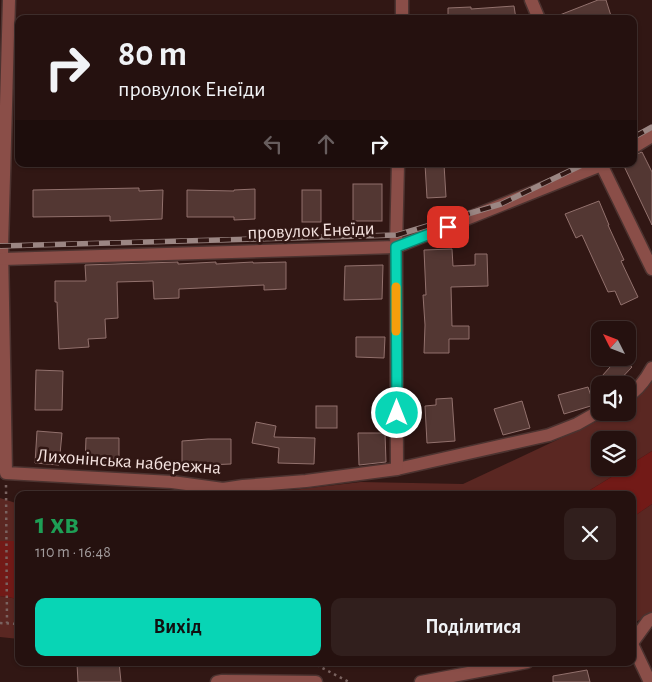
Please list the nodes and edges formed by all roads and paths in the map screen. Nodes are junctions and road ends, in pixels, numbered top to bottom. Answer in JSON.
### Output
{"nodes":[{"id":1,"x":9,"y":0,"type":"edge"},
{"id":2,"x":402,"y":0,"type":"edge"},
{"id":3,"x":531,"y":0,"type":"edge"},
{"id":4,"x":402,"y":15,"type":"edge"},
{"id":5,"x":537,"y":15,"type":"edge"},
{"id":6,"x":652,"y":136,"type":"edge"},
{"id":7,"x":637,"y":145,"type":"edge"},
{"id":8,"x":398,"y":167,"type":"edge"},
{"id":9,"x":595,"y":167,"type":"edge"},
{"id":10,"x":603,"y":167,"type":"edge"},
{"id":11,"x":396,"y":247,"type":"junction"},
{"id":12,"x":3,"y":259,"type":"junction"},
{"id":13,"x":652,"y":269,"type":"edge"},
{"id":14,"x":652,"y":368,"type":"edge"},
{"id":15,"x":636,"y":390,"type":"edge"},
{"id":16,"x":591,"y":416,"type":"edge"},
{"id":17,"x":397,"y":468,"type":"junction"},
{"id":18,"x":6,"y":476,"type":"junction"},
{"id":19,"x":652,"y":618,"type":"edge"},
{"id":20,"x":0,"y":623,"type":"edge"},
{"id":21,"x":7,"y":623,"type":"junction"},
{"id":22,"x":15,"y":624,"type":"edge"},
{"id":23,"x":636,"y":638,"type":"edge"},
{"id":24,"x":636,"y":652,"type":"edge"},
{"id":25,"x":319,"y":666,"type":"edge"},
{"id":26,"x":506,"y":666,"type":"edge"},
{"id":27,"x":217,"y":682,"type":"edge"},
{"id":28,"x":316,"y":682,"type":"edge"},
{"id":29,"x":349,"y":682,"type":"edge"},
{"id":30,"x":421,"y":682,"type":"edge"},
{"id":31,"x":650,"y":682,"type":"edge"}],
"edges":[{"from":1,"to":12,"type":"street"},
{"from":2,"to":4,"type":"street"},
{"from":3,"to":5,"type":"street"},
{"from":6,"to":7,"type":"street"},
{"from":8,"to":11,"type":"street"},
{"from":9,"to":11,"type":"street","name":"провулок Енеїди"},
{"from":10,"to":13,"type":"street"},
{"from":11,"to":12,"type":"street","name":"провулок Енеїди"},
{"from":11,"to":17,"type":"street"},
{"from":12,"to":18,"type":"street"},
{"from":14,"to":15,"type":"street"},
{"from":16,"to":17,"type":"street","name":"Лихонінська набережна"},
{"from":17,"to":18,"type":"street","name":"Лихонінська набережна"},
{"from":18,"to":21,"type":"path"},
{"from":19,"to":23,"type":"street"},
{"from":20,"to":21,"type":"path"},
{"from":21,"to":22,"type":"path"},
{"from":24,"to":31,"type":"street"},
{"from":25,"to":29,"type":"path"},
{"from":26,"to":30,"type":"street"},
{"from":27,"to":28,"type":"street"}]}
